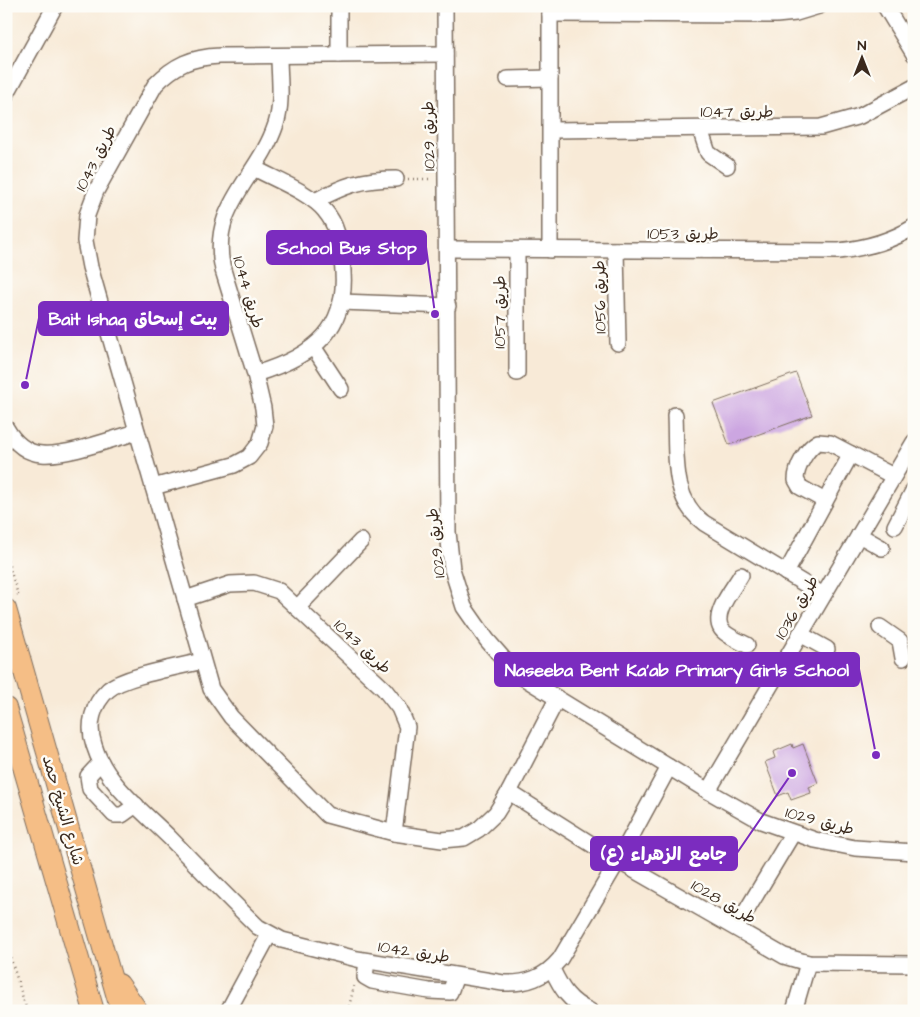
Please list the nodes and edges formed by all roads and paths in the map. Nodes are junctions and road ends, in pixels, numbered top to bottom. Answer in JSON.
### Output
{"nodes":[{"id":1,"x":55,"y":6,"type":"edge"},
{"id":2,"x":339,"y":6,"type":"edge"},
{"id":3,"x":445,"y":6,"type":"edge"},
{"id":4,"x":819,"y":6,"type":"edge"},
{"id":5,"x":885,"y":6,"type":"edge"},
{"id":6,"x":550,"y":10,"type":"edge"},
{"id":7,"x":445,"y":54,"type":"junction"},
{"id":8,"x":914,"y":54,"type":"edge"},
{"id":9,"x":339,"y":55,"type":"junction"},
{"id":10,"x":279,"y":56,"type":"junction"},
{"id":11,"x":550,"y":78,"type":"junction"},
{"id":12,"x":508,"y":79,"type":"dead end"},
{"id":13,"x":914,"y":87,"type":"edge"},
{"id":14,"x":6,"y":95,"type":"edge"},
{"id":15,"x":700,"y":129,"type":"junction"},
{"id":16,"x":551,"y":130,"type":"junction"},
{"id":17,"x":727,"y":166,"type":"dead end"},
{"id":18,"x":254,"y":168,"type":"junction"},
{"id":19,"x":396,"y":178,"type":"joint"},
{"id":20,"x":446,"y":179,"type":"junction"},
{"id":21,"x":315,"y":201,"type":"junction"},
{"id":22,"x":914,"y":227,"type":"edge"},
{"id":23,"x":447,"y":249,"type":"junction"},
{"id":24,"x":517,"y":250,"type":"junction"},
{"id":25,"x":550,"y":250,"type":"junction"},
{"id":26,"x":616,"y":250,"type":"junction"},
{"id":27,"x":341,"y":302,"type":"junction"},
{"id":28,"x":448,"y":306,"type":"junction"},
{"id":29,"x":618,"y":343,"type":"dead end"},
{"id":30,"x":314,"y":348,"type":"junction"},
{"id":31,"x":255,"y":374,"type":"junction"},
{"id":32,"x":517,"y":374,"type":"dead end"},
{"id":33,"x":341,"y":389,"type":"dead end"},
{"id":34,"x":674,"y":415,"type":"dead end"},
{"id":35,"x":6,"y":428,"type":"edge"},
{"id":36,"x":137,"y":432,"type":"junction"},
{"id":37,"x":914,"y":442,"type":"edge"},
{"id":38,"x":850,"y":454,"type":"junction"},
{"id":39,"x":893,"y":476,"type":"junction"},
{"id":40,"x":153,"y":487,"type":"junction"},
{"id":41,"x":914,"y":489,"type":"edge"},
{"id":42,"x":825,"y":502,"type":"junction"},
{"id":43,"x":895,"y":526,"type":"dead end"},
{"id":44,"x":859,"y":535,"type":"junction"},
{"id":45,"x":361,"y":541,"type":"dead end"},
{"id":46,"x":882,"y":548,"type":"dead end"},
{"id":47,"x":786,"y":573,"type":"junction"},
{"id":48,"x":741,"y":575,"type":"dead end"},
{"id":49,"x":823,"y":595,"type":"junction"},
{"id":50,"x":185,"y":599,"type":"junction"},
{"id":51,"x":297,"y":608,"type":"junction"},
{"id":52,"x":6,"y":609,"type":"edge"},
{"id":53,"x":880,"y":627,"type":"dead end"},
{"id":54,"x":800,"y":634,"type":"junction"},
{"id":55,"x":747,"y":645,"type":"dead end"},
{"id":56,"x":827,"y":649,"type":"dead end"},
{"id":57,"x":903,"y":658,"type":"dead end"},
{"id":58,"x":202,"y":661,"type":"junction"},
{"id":59,"x":556,"y":699,"type":"junction"},
{"id":60,"x":6,"y":708,"type":"edge"},
{"id":61,"x":101,"y":762,"type":"junction"},
{"id":62,"x":669,"y":767,"type":"junction"},
{"id":63,"x":708,"y":791,"type":"junction"},
{"id":64,"x":509,"y":792,"type":"junction"},
{"id":65,"x":136,"y":804,"type":"junction"},
{"id":66,"x":394,"y":833,"type":"junction"},
{"id":67,"x":793,"y":833,"type":"junction"},
{"id":68,"x":914,"y":852,"type":"edge"},
{"id":69,"x":618,"y":861,"type":"junction"},
{"id":70,"x":736,"y":928,"type":"junction"},
{"id":71,"x":269,"y":934,"type":"junction"},
{"id":72,"x":6,"y":943,"type":"edge"},
{"id":73,"x":367,"y":961,"type":"junction"},
{"id":74,"x":808,"y":963,"type":"junction"},
{"id":75,"x":914,"y":964,"type":"edge"},
{"id":76,"x":109,"y":968,"type":"junction"},
{"id":77,"x":552,"y":969,"type":"junction"},
{"id":78,"x":456,"y":976,"type":"junction"},
{"id":79,"x":365,"y":977,"type":"junction"},
{"id":80,"x":229,"y":1009,"type":"dead end"},
{"id":81,"x":27,"y":1011,"type":"edge"},
{"id":82,"x":94,"y":1011,"type":"edge"},
{"id":83,"x":121,"y":1011,"type":"edge"},
{"id":84,"x":138,"y":1011,"type":"edge"},
{"id":85,"x":348,"y":1011,"type":"edge"},
{"id":86,"x":590,"y":1011,"type":"edge"},
{"id":87,"x":794,"y":1011,"type":"edge"}],
"edges":[{"from":1,"to":14,"type":"street"},
{"from":2,"to":9,"type":"street"},
{"from":3,"to":7,"type":"street","name":"طريق 1029"},
{"from":4,"to":6,"type":"street"},
{"from":5,"to":8,"type":"street"},
{"from":6,"to":11,"type":"street"},
{"from":7,"to":9,"type":"street","name":"طريق 1043"},
{"from":7,"to":20,"type":"street","name":"طريق 1029"},
{"from":9,"to":10,"type":"street","name":"طريق 1043"},
{"from":10,"to":18,"type":"street","name":"طريق 1044"},
{"from":10,"to":36,"type":"street","name":"طريق 1043"},
{"from":11,"to":12,"type":"street"},
{"from":11,"to":16,"type":"street"},
{"from":13,"to":15,"type":"street","name":"طريق 1047"},
{"from":15,"to":16,"type":"street","name":"طريق 1047"},
{"from":15,"to":17,"type":"street"},
{"from":16,"to":25,"type":"street"},
{"from":18,"to":21,"type":"street"},
{"from":18,"to":31,"type":"street","name":"طريق 1044"},
{"from":19,"to":20,"type":"path"},
{"from":19,"to":21,"type":"street"},
{"from":20,"to":23,"type":"street","name":"طريق 1029"},
{"from":21,"to":27,"type":"street"},
{"from":22,"to":26,"type":"street","name":"طريق 1053"},
{"from":23,"to":24,"type":"street","name":"طريق 1053"},
{"from":23,"to":28,"type":"street","name":"طريق 1029"},
{"from":24,"to":25,"type":"street","name":"طريق 1053"},
{"from":24,"to":32,"type":"street","name":"طريق 1057"},
{"from":25,"to":26,"type":"street","name":"طريق 1053"},
{"from":26,"to":29,"type":"street","name":"طريق 1056"},
{"from":27,"to":28,"type":"street"},
{"from":27,"to":30,"type":"street"},
{"from":28,"to":59,"type":"street","name":"طريق 1029"},
{"from":30,"to":31,"type":"street"},
{"from":30,"to":33,"type":"street"},
{"from":31,"to":40,"type":"street","name":"طريق 1044"},
{"from":34,"to":47,"type":"street"},
{"from":35,"to":36,"type":"street"},
{"from":36,"to":40,"type":"street","name":"طريق 1043"},
{"from":37,"to":39,"type":"street","name":"طريق 1036"},
{"from":38,"to":39,"type":"street"},
{"from":38,"to":42,"type":"street"},
{"from":38,"to":42,"type":"street"},
{"from":39,"to":44,"type":"street","name":"طريق 1036"},
{"from":40,"to":50,"type":"street","name":"طريق 1043"},
{"from":41,"to":43,"type":"street"},
{"from":42,"to":47,"type":"street"},
{"from":44,"to":46,"type":"street"},
{"from":44,"to":49,"type":"street","name":"طريق 1036"},
{"from":45,"to":51,"type":"street"},
{"from":47,"to":49,"type":"street"},
{"from":48,"to":55,"type":"street"},
{"from":49,"to":54,"type":"street","name":"طريق 1036"},
{"from":50,"to":51,"type":"street","name":"طريق 1043"},
{"from":50,"to":58,"type":"street","name":"طريق 1043"},
{"from":51,"to":66,"type":"street","name":"طريق 1043"},
{"from":52,"to":76,"type":"main road","name":"شارع الشيخ حمد"},
{"from":53,"to":57,"type":"street"},
{"from":54,"to":56,"type":"street"},
{"from":54,"to":63,"type":"street","name":"طريق 1036"},
{"from":58,"to":61,"type":"street","name":"طريق 1042"},
{"from":58,"to":66,"type":"street","name":"طريق 1043"},
{"from":59,"to":62,"type":"street","name":"طريق 1029"},
{"from":59,"to":64,"type":"street","name":"طريق 1043"},
{"from":60,"to":82,"type":"main road","name":"شارع الشيخ حمد"},
{"from":61,"to":65,"type":"street","name":"طريق 1042"},
{"from":61,"to":65,"type":"street"},
{"from":62,"to":63,"type":"street","name":"طريق 1029"},
{"from":62,"to":69,"type":"street","name":"طريق 1042"},
{"from":63,"to":67,"type":"street","name":"طريق 1029"},
{"from":64,"to":66,"type":"street","name":"طريق 1043"},
{"from":64,"to":69,"type":"street","name":"طريق 1028"},
{"from":65,"to":71,"type":"street","name":"طريق 1042"},
{"from":67,"to":68,"type":"street","name":"طريق 1029"},
{"from":67,"to":70,"type":"street"},
{"from":69,"to":70,"type":"street","name":"طريق 1028"},
{"from":69,"to":77,"type":"street","name":"طريق 1042"},
{"from":70,"to":74,"type":"street","name":"طريق 1028"},
{"from":71,"to":73,"type":"street","name":"طريق 1042"},
{"from":71,"to":80,"type":"street"},
{"from":72,"to":81,"type":"path"},
{"from":73,"to":78,"type":"street","name":"طريق 1042"},
{"from":73,"to":79,"type":"street"},
{"from":74,"to":75,"type":"street","name":"طريق 1028"},
{"from":74,"to":87,"type":"street"},
{"from":76,"to":83,"type":"main road","name":"شارع الشيخ حمد"},
{"from":76,"to":84,"type":"main road"},
{"from":77,"to":78,"type":"street","name":"طريق 1042"},
{"from":77,"to":86,"type":"street"},
{"from":78,"to":79,"type":"street"},
{"from":79,"to":85,"type":"path"}]}
